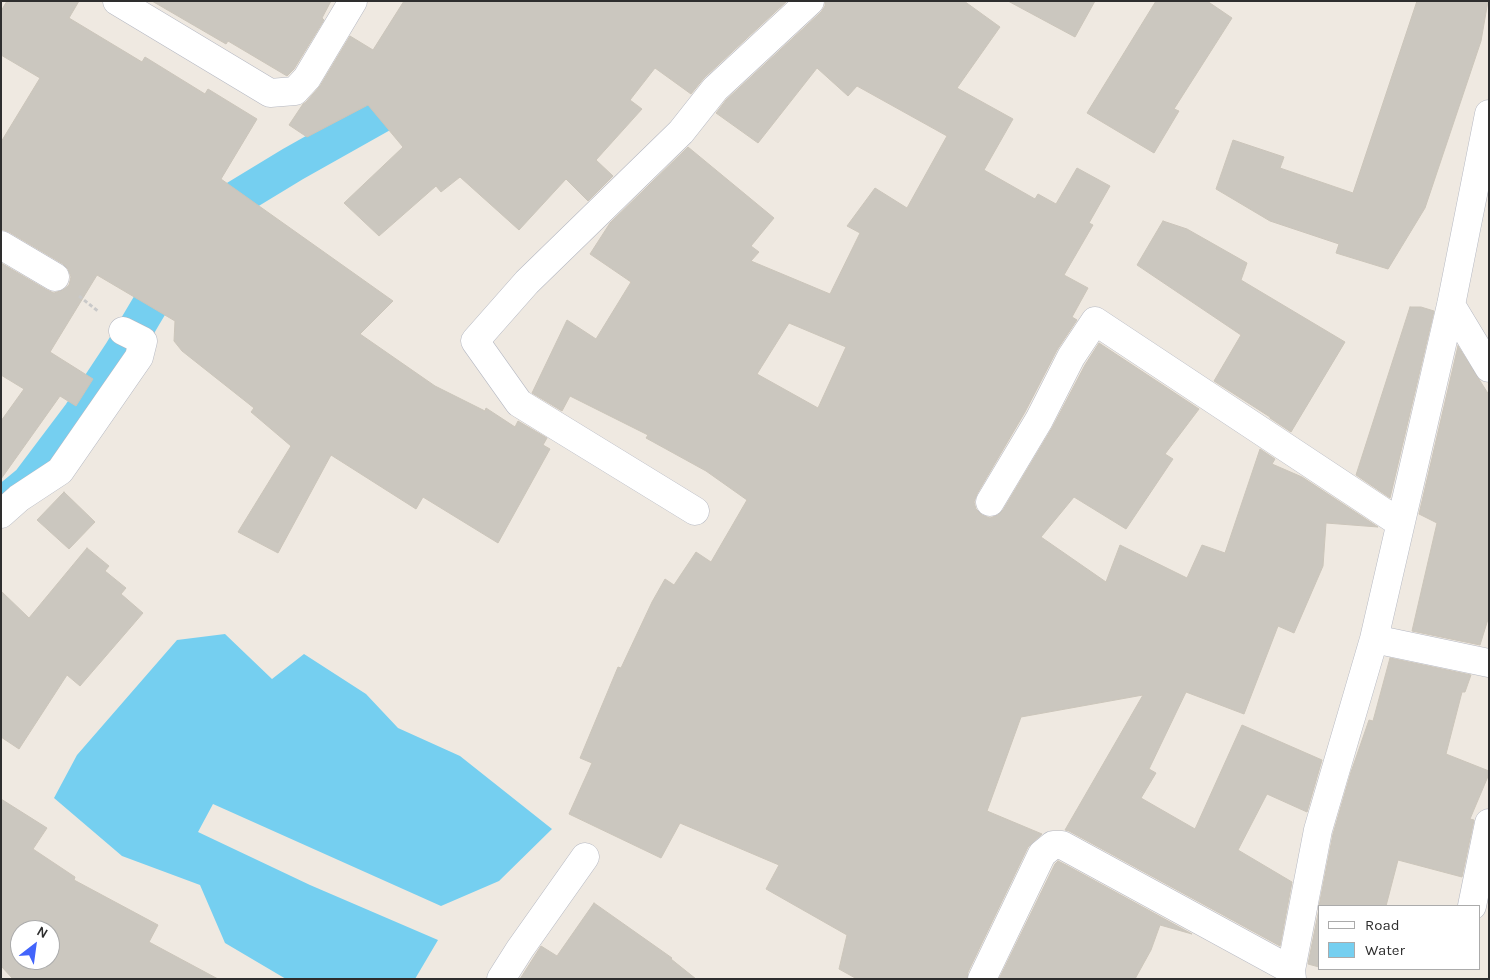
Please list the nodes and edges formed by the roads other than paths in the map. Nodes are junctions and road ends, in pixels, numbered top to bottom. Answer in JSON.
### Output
{"nodes":[{"id":1,"x":117,"y":1,"type":"edge"},
{"id":2,"x":353,"y":1,"type":"edge"},
{"id":3,"x":810,"y":1,"type":"edge"},
{"id":4,"x":1489,"y":114,"type":"edge"},
{"id":5,"x":1,"y":245,"type":"edge"},
{"id":6,"x":55,"y":277,"type":"road end"},
{"id":7,"x":1451,"y":304,"type":"junction"},
{"id":8,"x":133,"y":336,"type":"road end"},
{"id":9,"x":1489,"y":368,"type":"edge"},
{"id":10,"x":990,"y":502,"type":"dead end"},
{"id":11,"x":695,"y":511,"type":"dead end"},
{"id":12,"x":1,"y":514,"type":"edge"},
{"id":13,"x":1400,"y":523,"type":"junction"},
{"id":14,"x":1374,"y":639,"type":"junction"},
{"id":15,"x":1489,"y":663,"type":"edge"},
{"id":16,"x":1489,"y":823,"type":"edge"},
{"id":17,"x":585,"y":857,"type":"dead end"},
{"id":18,"x":1472,"y":905,"type":"edge"},
{"id":19,"x":1291,"y":974,"type":"edge"},
{"id":20,"x":501,"y":979,"type":"edge"},
{"id":21,"x":982,"y":979,"type":"edge"}],
"edges":[{"from":1,"to":2,"type":"street"},
{"from":3,"to":11,"type":"street"},
{"from":4,"to":7,"type":"street"},
{"from":5,"to":6,"type":"street"},
{"from":7,"to":9,"type":"street"},
{"from":7,"to":13,"type":"street"},
{"from":8,"to":12,"type":"street"},
{"from":10,"to":13,"type":"street"},
{"from":13,"to":14,"type":"street"},
{"from":14,"to":15,"type":"street"},
{"from":14,"to":19,"type":"street"},
{"from":16,"to":18,"type":"street"},
{"from":17,"to":20,"type":"street"},
{"from":19,"to":21,"type":"street"}]}
